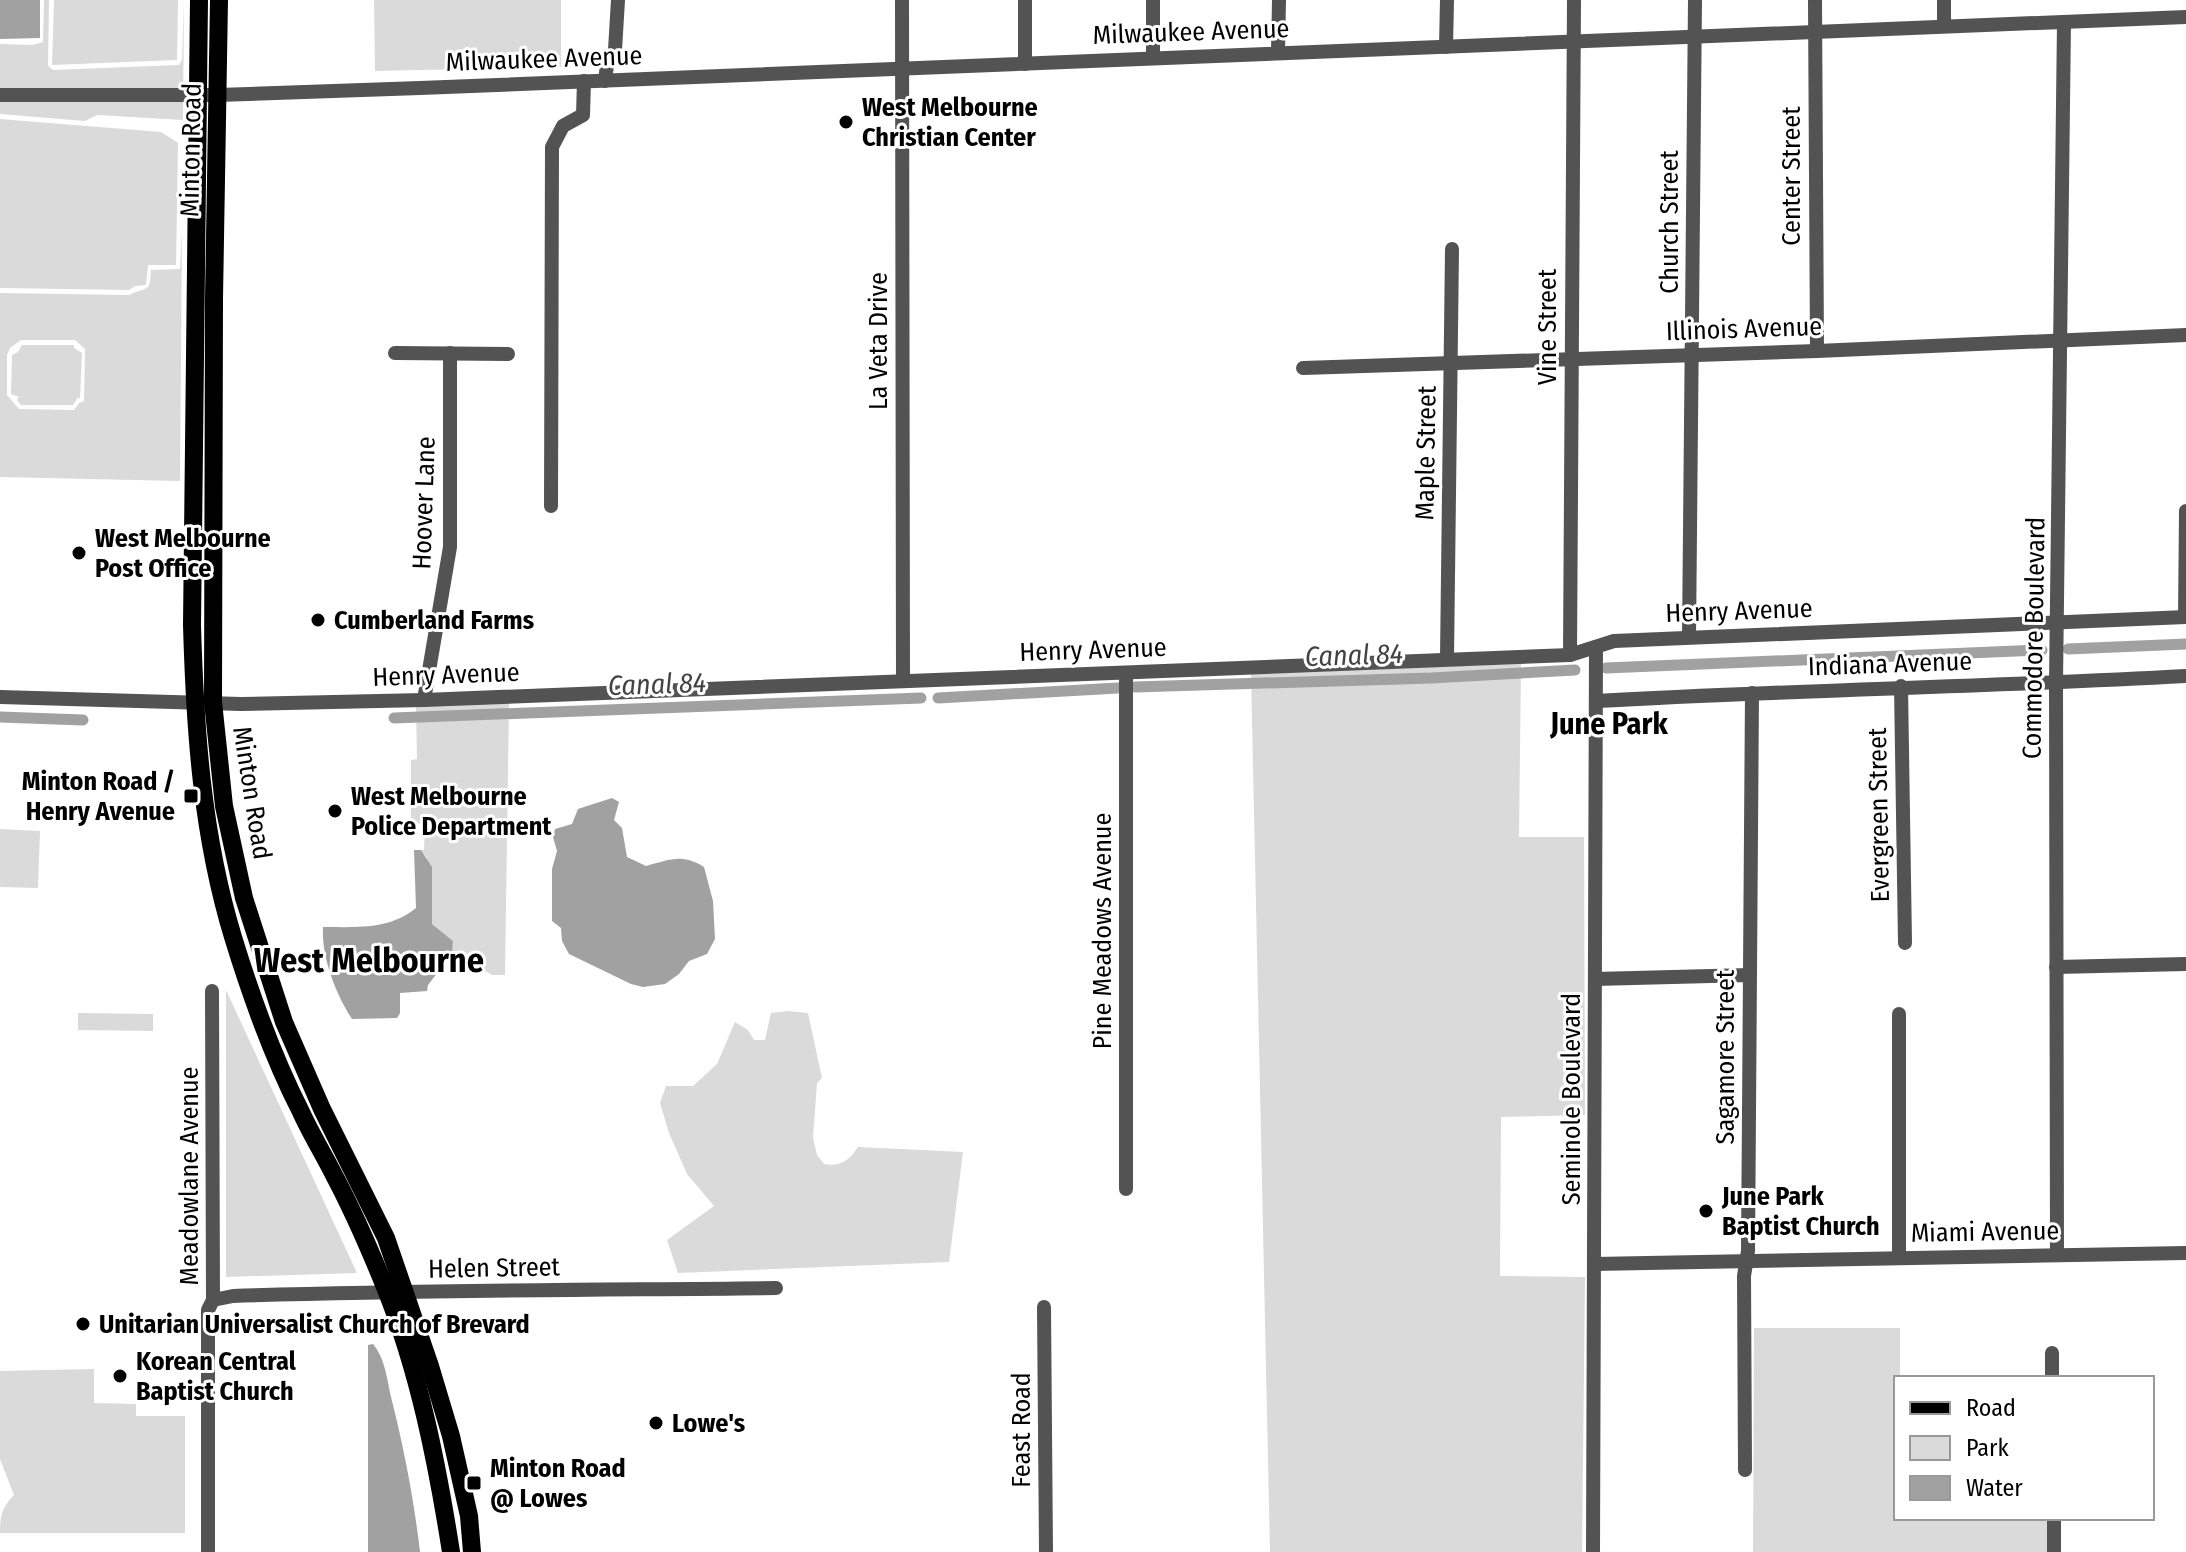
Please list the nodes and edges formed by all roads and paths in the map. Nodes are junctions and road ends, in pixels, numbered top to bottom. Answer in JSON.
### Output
{"nodes":[{"id":1,"x":199,"y":0,"type":"edge"},
{"id":2,"x":219,"y":0,"type":"edge"},
{"id":3,"x":618,"y":0,"type":"edge"},
{"id":4,"x":902,"y":0,"type":"edge"},
{"id":5,"x":1025,"y":0,"type":"edge"},
{"id":6,"x":1153,"y":0,"type":"edge"},
{"id":7,"x":1279,"y":0,"type":"edge"},
{"id":8,"x":1447,"y":0,"type":"edge"},
{"id":9,"x":1574,"y":0,"type":"edge"},
{"id":10,"x":1695,"y":0,"type":"edge"},
{"id":11,"x":1815,"y":0,"type":"edge"},
{"id":12,"x":1944,"y":0,"type":"edge"},
{"id":13,"x":2186,"y":17,"type":"edge"},
{"id":14,"x":2064,"y":22,"type":"junction"},
{"id":15,"x":1944,"y":26,"type":"junction"},
{"id":16,"x":1815,"y":32,"type":"junction"},
{"id":17,"x":1694,"y":37,"type":"junction"},
{"id":18,"x":1573,"y":42,"type":"junction"},
{"id":19,"x":1446,"y":47,"type":"junction"},
{"id":20,"x":1278,"y":52,"type":"junction"},
{"id":21,"x":1153,"y":57,"type":"junction"},
{"id":22,"x":1025,"y":64,"type":"junction"},
{"id":23,"x":902,"y":68,"type":"junction"},
{"id":24,"x":584,"y":81,"type":"junction"},
{"id":25,"x":605,"y":81,"type":"junction"},
{"id":26,"x":0,"y":95,"type":"edge"},
{"id":27,"x":198,"y":95,"type":"junction"},
{"id":28,"x":218,"y":95,"type":"junction"},
{"id":29,"x":1452,"y":249,"type":"dead end"},
{"id":30,"x":2186,"y":335,"type":"edge"},
{"id":31,"x":2062,"y":339,"type":"junction"},
{"id":32,"x":1817,"y":351,"type":"junction"},
{"id":33,"x":395,"y":353,"type":"dead end"},
{"id":34,"x":450,"y":353,"type":"junction"},
{"id":35,"x":508,"y":354,"type":"dead end"},
{"id":36,"x":1692,"y":355,"type":"junction"},
{"id":37,"x":1571,"y":359,"type":"junction"},
{"id":38,"x":1450,"y":362,"type":"junction"},
{"id":39,"x":1303,"y":368,"type":"dead end"},
{"id":40,"x":551,"y":506,"type":"dead end"},
{"id":41,"x":2186,"y":511,"type":"edge"},
{"id":42,"x":2185,"y":617,"type":"edge"},
{"id":43,"x":2057,"y":622,"type":"junction"},
{"id":44,"x":1689,"y":637,"type":"junction"},
{"id":45,"x":1596,"y":647,"type":"junction"},
{"id":46,"x":1570,"y":655,"type":"junction"},
{"id":47,"x":1447,"y":658,"type":"junction"},
{"id":48,"x":1126,"y":673,"type":"junction"},
{"id":49,"x":2186,"y":676,"type":"edge"},
{"id":50,"x":903,"y":681,"type":"junction"},
{"id":51,"x":2056,"y":683,"type":"junction"},
{"id":52,"x":1901,"y":686,"type":"junction"},
{"id":53,"x":1752,"y":693,"type":"junction"},
{"id":54,"x":0,"y":697,"type":"edge"},
{"id":55,"x":424,"y":700,"type":"junction"},
{"id":56,"x":1596,"y":701,"type":"junction"},
{"id":57,"x":203,"y":702,"type":"junction"},
{"id":58,"x":1905,"y":943,"type":"dead end"},
{"id":59,"x":2186,"y":964,"type":"edge"},
{"id":60,"x":2056,"y":967,"type":"junction"},
{"id":61,"x":1750,"y":975,"type":"junction"},
{"id":62,"x":1595,"y":979,"type":"junction"},
{"id":63,"x":212,"y":991,"type":"dead end"},
{"id":64,"x":1899,"y":1014,"type":"dead end"},
{"id":65,"x":287,"y":1029,"type":"junction"},
{"id":66,"x":271,"y":1044,"type":"junction"},
{"id":67,"x":1126,"y":1189,"type":"dead end"},
{"id":68,"x":2186,"y":1253,"type":"edge"},
{"id":69,"x":2057,"y":1255,"type":"junction"},
{"id":70,"x":1899,"y":1258,"type":"junction"},
{"id":71,"x":1745,"y":1262,"type":"junction"},
{"id":72,"x":1594,"y":1264,"type":"junction"},
{"id":73,"x":776,"y":1288,"type":"dead end"},
{"id":74,"x":396,"y":1292,"type":"junction"},
{"id":75,"x":213,"y":1300,"type":"junction"},
{"id":76,"x":1044,"y":1307,"type":"dead end"},
{"id":77,"x":2052,"y":1353,"type":"dead end"},
{"id":78,"x":2052,"y":1376,"type":"edge"},
{"id":79,"x":1745,"y":1470,"type":"dead end"},
{"id":80,"x":2054,"y":1520,"type":"edge"},
{"id":81,"x":208,"y":1552,"type":"edge"},
{"id":82,"x":451,"y":1552,"type":"edge"},
{"id":83,"x":472,"y":1552,"type":"edge"},
{"id":84,"x":1046,"y":1552,"type":"edge"},
{"id":85,"x":1593,"y":1552,"type":"edge"},
{"id":86,"x":2054,"y":1552,"type":"edge"}],
"edges":[{"from":1,"to":27,"type":"main road","name":"Minton Road"},
{"from":2,"to":28,"type":"main road","name":"Minton Road"},
{"from":3,"to":25,"type":"street"},
{"from":4,"to":23,"type":"street","name":"La Veta Drive"},
{"from":5,"to":22,"type":"street"},
{"from":6,"to":21,"type":"street"},
{"from":7,"to":20,"type":"street"},
{"from":8,"to":19,"type":"street"},
{"from":9,"to":18,"type":"street","name":"Vine Street"},
{"from":10,"to":17,"type":"street","name":"Church Street"},
{"from":11,"to":16,"type":"street","name":"Center Street"},
{"from":12,"to":15,"type":"street"},
{"from":13,"to":14,"type":"street","name":"Milwaukee Avenue"},
{"from":14,"to":15,"type":"street","name":"Milwaukee Avenue"},
{"from":14,"to":31,"type":"street","name":"Commodore Boulevard"},
{"from":15,"to":16,"type":"street","name":"Milwaukee Avenue"},
{"from":16,"to":17,"type":"street","name":"Milwaukee Avenue"},
{"from":16,"to":32,"type":"street","name":"Center Street"},
{"from":17,"to":18,"type":"street","name":"Milwaukee Avenue"},
{"from":17,"to":36,"type":"street","name":"Church Street"},
{"from":18,"to":19,"type":"street","name":"Milwaukee Avenue"},
{"from":18,"to":37,"type":"street","name":"Vine Street"},
{"from":19,"to":20,"type":"street","name":"Milwaukee Avenue"},
{"from":20,"to":21,"type":"street","name":"Milwaukee Avenue"},
{"from":21,"to":22,"type":"street","name":"Milwaukee Avenue"},
{"from":22,"to":23,"type":"street","name":"Milwaukee Avenue"},
{"from":23,"to":25,"type":"street","name":"Milwaukee Avenue"},
{"from":23,"to":50,"type":"street","name":"La Veta Drive"},
{"from":24,"to":25,"type":"street","name":"Milwaukee Avenue"},
{"from":24,"to":28,"type":"street","name":"Milwaukee Avenue"},
{"from":24,"to":40,"type":"street"},
{"from":26,"to":27,"type":"street","name":"Milwaukee Avenue"},
{"from":27,"to":28,"type":"street","name":"Milwaukee Avenue"},
{"from":27,"to":57,"type":"main road","name":"Minton Road"},
{"from":28,"to":57,"type":"main road","name":"Minton Road"},
{"from":29,"to":38,"type":"street","name":"Maple Street"},
{"from":30,"to":31,"type":"street","name":"Illinois Avenue"},
{"from":31,"to":32,"type":"street","name":"Illinois Avenue"},
{"from":31,"to":43,"type":"street","name":"Commodore Boulevard"},
{"from":32,"to":36,"type":"street","name":"Illinois Avenue"},
{"from":33,"to":34,"type":"street"},
{"from":34,"to":35,"type":"street"},
{"from":34,"to":55,"type":"street","name":"Hoover Lane"},
{"from":36,"to":37,"type":"street","name":"Illinois Avenue"},
{"from":36,"to":44,"type":"street","name":"Church Street"},
{"from":37,"to":38,"type":"street","name":"Illinois Avenue"},
{"from":37,"to":46,"type":"street","name":"Vine Street"},
{"from":38,"to":39,"type":"street","name":"Illinois Avenue"},
{"from":38,"to":47,"type":"street","name":"Maple Street"},
{"from":41,"to":42,"type":"street"},
{"from":42,"to":43,"type":"street","name":"Henry Avenue"},
{"from":43,"to":44,"type":"street","name":"Henry Avenue"},
{"from":43,"to":51,"type":"street","name":"Commodore Boulevard"},
{"from":44,"to":45,"type":"street","name":"Henry Avenue"},
{"from":45,"to":46,"type":"street","name":"Henry Avenue"},
{"from":45,"to":56,"type":"street","name":"Seminole Boulevard"},
{"from":46,"to":47,"type":"street","name":"Henry Avenue"},
{"from":47,"to":48,"type":"street","name":"Henry Avenue"},
{"from":48,"to":50,"type":"street","name":"Henry Avenue"},
{"from":48,"to":67,"type":"street","name":"Pine Meadows Avenue"},
{"from":49,"to":51,"type":"street","name":"Indiana Avenue"},
{"from":50,"to":55,"type":"street","name":"Henry Avenue"},
{"from":51,"to":52,"type":"street","name":"Indiana Avenue"},
{"from":51,"to":60,"type":"street","name":"Commodore Boulevard"},
{"from":52,"to":53,"type":"street","name":"Indiana Avenue"},
{"from":52,"to":58,"type":"street","name":"Evergreen Street"},
{"from":53,"to":56,"type":"street","name":"Indiana Avenue"},
{"from":53,"to":61,"type":"street","name":"Sagamore Street"},
{"from":54,"to":57,"type":"street","name":"Henry Avenue"},
{"from":55,"to":57,"type":"street","name":"Henry Avenue"},
{"from":56,"to":62,"type":"street","name":"Seminole Boulevard"},
{"from":57,"to":65,"type":"main road","name":"Minton Road"},
{"from":57,"to":66,"type":"main road","name":"Minton Road"},
{"from":59,"to":60,"type":"street"},
{"from":60,"to":69,"type":"street","name":"Commodore Boulevard"},
{"from":61,"to":62,"type":"street"},
{"from":61,"to":71,"type":"street","name":"Sagamore Street"},
{"from":62,"to":72,"type":"street","name":"Seminole Boulevard"},
{"from":63,"to":75,"type":"street","name":"Meadowlane Avenue"},
{"from":64,"to":70,"type":"street"},
{"from":65,"to":66,"type":"main road"},
{"from":65,"to":74,"type":"main road","name":"Minton Road"},
{"from":66,"to":74,"type":"main road","name":"Minton Road"},
{"from":68,"to":69,"type":"street","name":"Miami Avenue"},
{"from":69,"to":70,"type":"street","name":"Miami Avenue"},
{"from":70,"to":71,"type":"street","name":"Miami Avenue"},
{"from":71,"to":72,"type":"street","name":"Miami Avenue"},
{"from":71,"to":79,"type":"street","name":"Sagamore Street"},
{"from":72,"to":85,"type":"street","name":"Seminole Boulevard"},
{"from":73,"to":74,"type":"street","name":"Helen Street"},
{"from":74,"to":75,"type":"street","name":"Helen Street"},
{"from":74,"to":82,"type":"main road","name":"Minton Road"},
{"from":74,"to":83,"type":"main road","name":"Minton Road"},
{"from":75,"to":81,"type":"street","name":"Meadowlane Avenue"},
{"from":76,"to":84,"type":"street","name":"Feast Road"},
{"from":77,"to":78,"type":"street"},
{"from":80,"to":86,"type":"street"}]}
